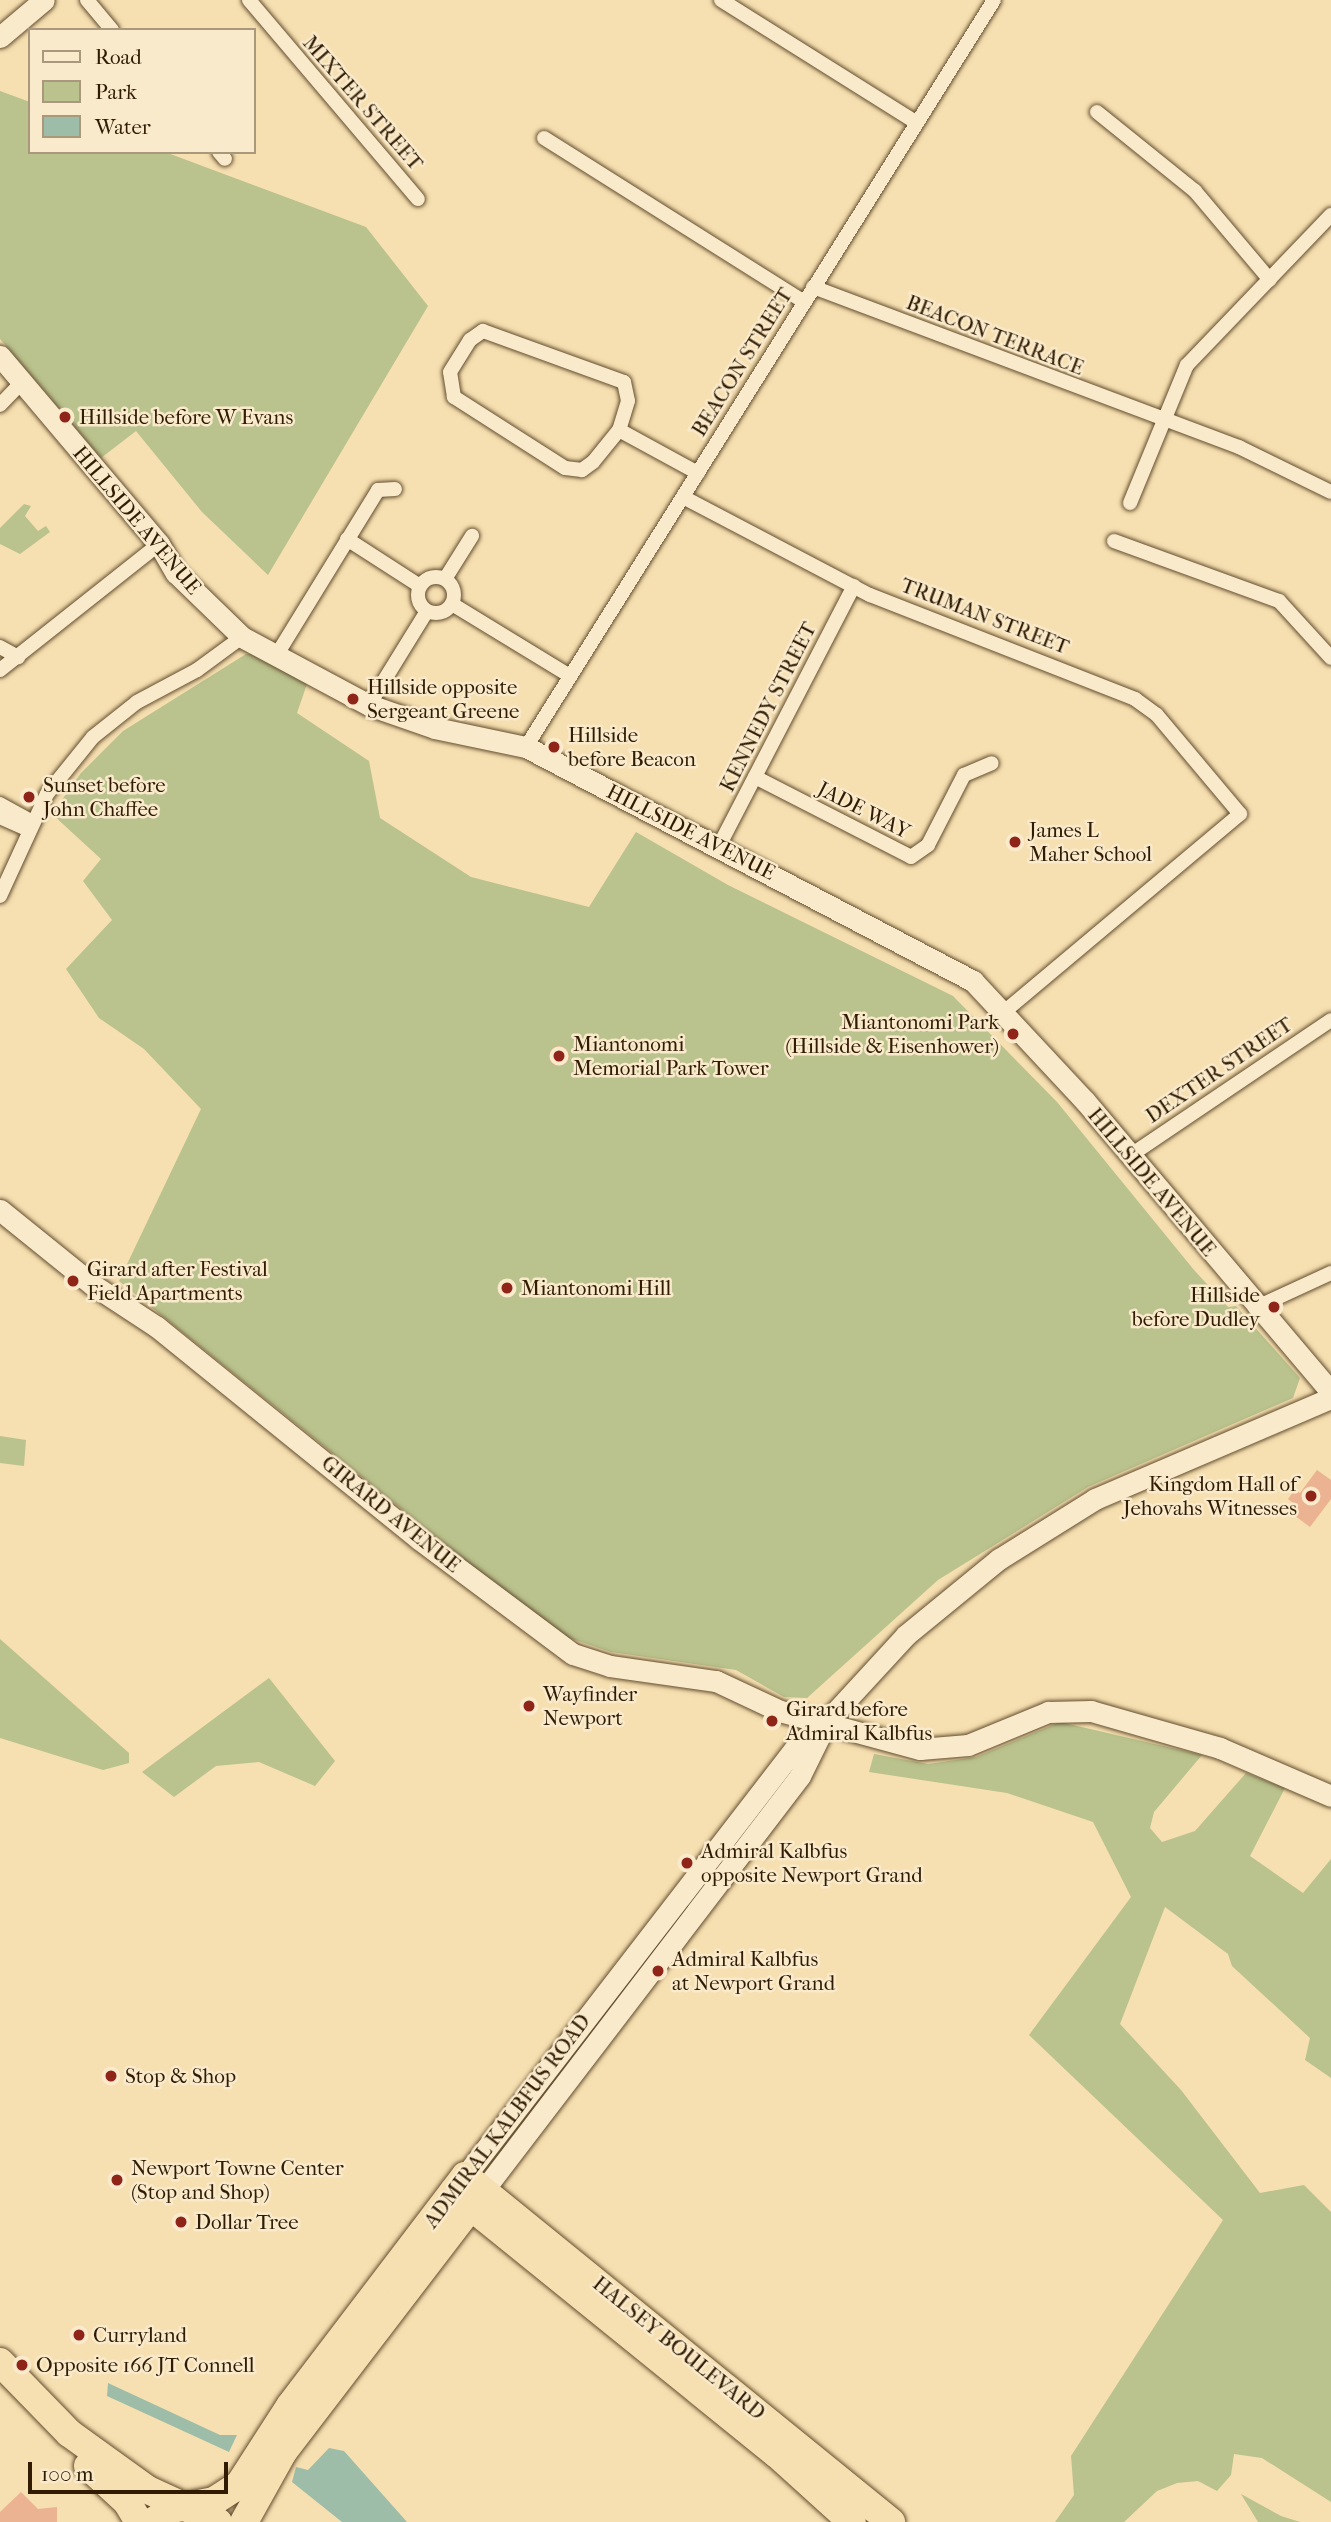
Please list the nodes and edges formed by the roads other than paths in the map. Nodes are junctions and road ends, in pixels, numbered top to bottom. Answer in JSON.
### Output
{"nodes":[{"id":1,"x":44,"y":0,"type":"edge"},
{"id":2,"x":86,"y":0,"type":"edge"},
{"id":3,"x":249,"y":0,"type":"edge"},
{"id":4,"x":721,"y":0,"type":"edge"},
{"id":5,"x":993,"y":0,"type":"edge"},
{"id":6,"x":111,"y":28,"type":"edge"},
{"id":7,"x":0,"y":37,"type":"edge"},
{"id":8,"x":1097,"y":112,"type":"dead end"},
{"id":9,"x":917,"y":123,"type":"junction"},
{"id":10,"x":544,"y":138,"type":"dead end"},
{"id":11,"x":418,"y":199,"type":"dead end"},
{"id":12,"x":1331,"y":215,"type":"edge"},
{"id":13,"x":1270,"y":279,"type":"junction"},
{"id":14,"x":813,"y":287,"type":"junction"},
{"id":15,"x":804,"y":302,"type":"junction"},
{"id":16,"x":0,"y":356,"type":"edge"},
{"id":17,"x":22,"y":382,"type":"junction"},
{"id":18,"x":0,"y":405,"type":"edge"},
{"id":19,"x":1163,"y":418,"type":"junction"},
{"id":20,"x":619,"y":430,"type":"junction"},
{"id":21,"x":698,"y":472,"type":"junction"},
{"id":22,"x":395,"y":489,"type":"dead end"},
{"id":23,"x":1331,"y":492,"type":"edge"},
{"id":24,"x":683,"y":497,"type":"junction"},
{"id":25,"x":1130,"y":503,"type":"dead end"},
{"id":26,"x":472,"y":536,"type":"dead end"},
{"id":27,"x":347,"y":539,"type":"junction"},
{"id":28,"x":1121,"y":543,"type":"dead end"},
{"id":29,"x":159,"y":544,"type":"junction"},
{"id":30,"x":445,"y":579,"type":"junction"},
{"id":31,"x":420,"y":586,"type":"junction"},
{"id":32,"x":854,"y":586,"type":"junction"},
{"id":33,"x":452,"y":604,"type":"junction"},
{"id":34,"x":427,"y":611,"type":"junction"},
{"id":35,"x":242,"y":637,"type":"junction"},
{"id":36,"x":0,"y":647,"type":"edge"},
{"id":37,"x":276,"y":656,"type":"junction"},
{"id":38,"x":18,"y":657,"type":"junction"},
{"id":39,"x":1331,"y":658,"type":"edge"},
{"id":40,"x":0,"y":670,"type":"edge"},
{"id":41,"x":570,"y":676,"type":"junction"},
{"id":42,"x":369,"y":705,"type":"junction"},
{"id":43,"x":526,"y":747,"type":"junction"},
{"id":44,"x":992,"y":763,"type":"dead end"},
{"id":45,"x":755,"y":777,"type":"junction"},
{"id":46,"x":0,"y":804,"type":"edge"},
{"id":47,"x":0,"y":817,"type":"edge"},
{"id":48,"x":31,"y":826,"type":"junction"},
{"id":49,"x":719,"y":846,"type":"junction"},
{"id":50,"x":0,"y":896,"type":"edge"},
{"id":51,"x":1004,"y":1012,"type":"junction"},
{"id":52,"x":1331,"y":1020,"type":"edge"},
{"id":53,"x":1132,"y":1155,"type":"junction"},
{"id":54,"x":0,"y":1210,"type":"edge"},
{"id":55,"x":1331,"y":1273,"type":"edge"},
{"id":56,"x":1255,"y":1308,"type":"junction"},
{"id":57,"x":1331,"y":1392,"type":"edge"},
{"id":58,"x":1331,"y":1398,"type":"edge"},
{"id":59,"x":827,"y":1721,"type":"junction"},
{"id":60,"x":1331,"y":1796,"type":"edge"},
{"id":61,"x":468,"y":2192,"type":"junction"},
{"id":62,"x":0,"y":2362,"type":"edge"},
{"id":63,"x":69,"y":2434,"type":"junction"},
{"id":64,"x":258,"y":2450,"type":"junction"},
{"id":65,"x":155,"y":2493,"type":"junction"},
{"id":66,"x":183,"y":2506,"type":"junction"},
{"id":67,"x":139,"y":2522,"type":"edge"},
{"id":68,"x":152,"y":2522,"type":"edge"},
{"id":69,"x":218,"y":2522,"type":"edge"},
{"id":70,"x":244,"y":2522,"type":"edge"},
{"id":71,"x":852,"y":2522,"type":"edge"},
{"id":72,"x":891,"y":2522,"type":"edge"}],
"edges":[{"from":1,"to":7,"type":"street"},
{"from":2,"to":6,"type":"street"},
{"from":3,"to":11,"type":"street","name":"MIXTER STREET"},
{"from":4,"to":9,"type":"street"},
{"from":5,"to":9,"type":"street","name":"BEACON STREET"},
{"from":8,"to":13,"type":"street"},
{"from":9,"to":14,"type":"street","name":"BEACON STREET"},
{"from":10,"to":15,"type":"street"},
{"from":12,"to":13,"type":"street"},
{"from":13,"to":19,"type":"street"},
{"from":14,"to":15,"type":"street","name":"BEACON STREET"},
{"from":14,"to":19,"type":"street","name":"BEACON TERRACE"},
{"from":15,"to":21,"type":"street","name":"BEACON STREET"},
{"from":16,"to":17,"type":"street","name":"HILLSIDE AVENUE"},
{"from":17,"to":18,"type":"street"},
{"from":17,"to":29,"type":"street","name":"HILLSIDE AVENUE"},
{"from":19,"to":23,"type":"street","name":"BEACON TERRACE"},
{"from":19,"to":25,"type":"street"},
{"from":20,"to":20,"type":"street"},
{"from":20,"to":21,"type":"street"},
{"from":21,"to":24,"type":"street","name":"BEACON STREET"},
{"from":22,"to":27,"type":"street"},
{"from":24,"to":32,"type":"street","name":"TRUMAN STREET"},
{"from":24,"to":41,"type":"street","name":"BEACON STREET"},
{"from":26,"to":30,"type":"street"},
{"from":27,"to":31,"type":"street"},
{"from":27,"to":37,"type":"street"},
{"from":28,"to":39,"type":"street"},
{"from":29,"to":35,"type":"street","name":"HILLSIDE AVENUE"},
{"from":29,"to":38,"type":"street"},
{"from":30,"to":31,"type":"street"},
{"from":30,"to":33,"type":"street"},
{"from":31,"to":34,"type":"street"},
{"from":32,"to":45,"type":"street","name":"KENNEDY STREET"},
{"from":32,"to":51,"type":"street","name":"TRUMAN STREET"},
{"from":33,"to":34,"type":"street"},
{"from":33,"to":41,"type":"street"},
{"from":34,"to":42,"type":"street"},
{"from":35,"to":37,"type":"street","name":"HILLSIDE AVENUE"},
{"from":35,"to":48,"type":"street"},
{"from":36,"to":38,"type":"street"},
{"from":37,"to":42,"type":"street","name":"HILLSIDE AVENUE"},
{"from":38,"to":40,"type":"street"},
{"from":41,"to":43,"type":"street","name":"BEACON STREET"},
{"from":42,"to":43,"type":"street","name":"HILLSIDE AVENUE"},
{"from":43,"to":49,"type":"street","name":"HILLSIDE AVENUE"},
{"from":44,"to":45,"type":"street","name":"JADE WAY"},
{"from":45,"to":49,"type":"street","name":"KENNEDY STREET"},
{"from":46,"to":48,"type":"street"},
{"from":47,"to":48,"type":"street"},
{"from":48,"to":50,"type":"street"},
{"from":49,"to":51,"type":"street","name":"HILLSIDE AVENUE"},
{"from":51,"to":53,"type":"street","name":"HILLSIDE AVENUE"},
{"from":52,"to":53,"type":"street","name":"DEXTER STREET"},
{"from":53,"to":56,"type":"street","name":"HILLSIDE AVENUE"},
{"from":54,"to":59,"type":"street","name":"GIRARD AVENUE"},
{"from":55,"to":56,"type":"street"},
{"from":56,"to":57,"type":"street","name":"HILLSIDE AVENUE"},
{"from":58,"to":59,"type":"street","name":"ADMIRAL KALBFUS ROAD"},
{"from":59,"to":60,"type":"street","name":"GIRARD AVENUE"},
{"from":59,"to":61,"type":"street","name":"ADMIRAL KALBFUS ROAD"},
{"from":61,"to":64,"type":"highway","name":"ADMIRAL KALBFUS ROAD"},
{"from":61,"to":70,"type":"highway","name":"ADMIRAL KALBFUS ROAD"},
{"from":61,"to":71,"type":"highway","name":"HALSEY BOULEVARD"},
{"from":61,"to":72,"type":"highway","name":"HALSEY BOULEVARD"},
{"from":62,"to":63,"type":"highway"},
{"from":63,"to":65,"type":"highway"},
{"from":63,"to":67,"type":"highway"},
{"from":64,"to":65,"type":"highway"},
{"from":64,"to":66,"type":"highway","name":"ADMIRAL KALBFUS ROAD"},
{"from":65,"to":66,"type":"highway"},
{"from":66,"to":68,"type":"highway","name":"ADMIRAL KALBFUS ROAD"},
{"from":66,"to":69,"type":"highway"}]}
